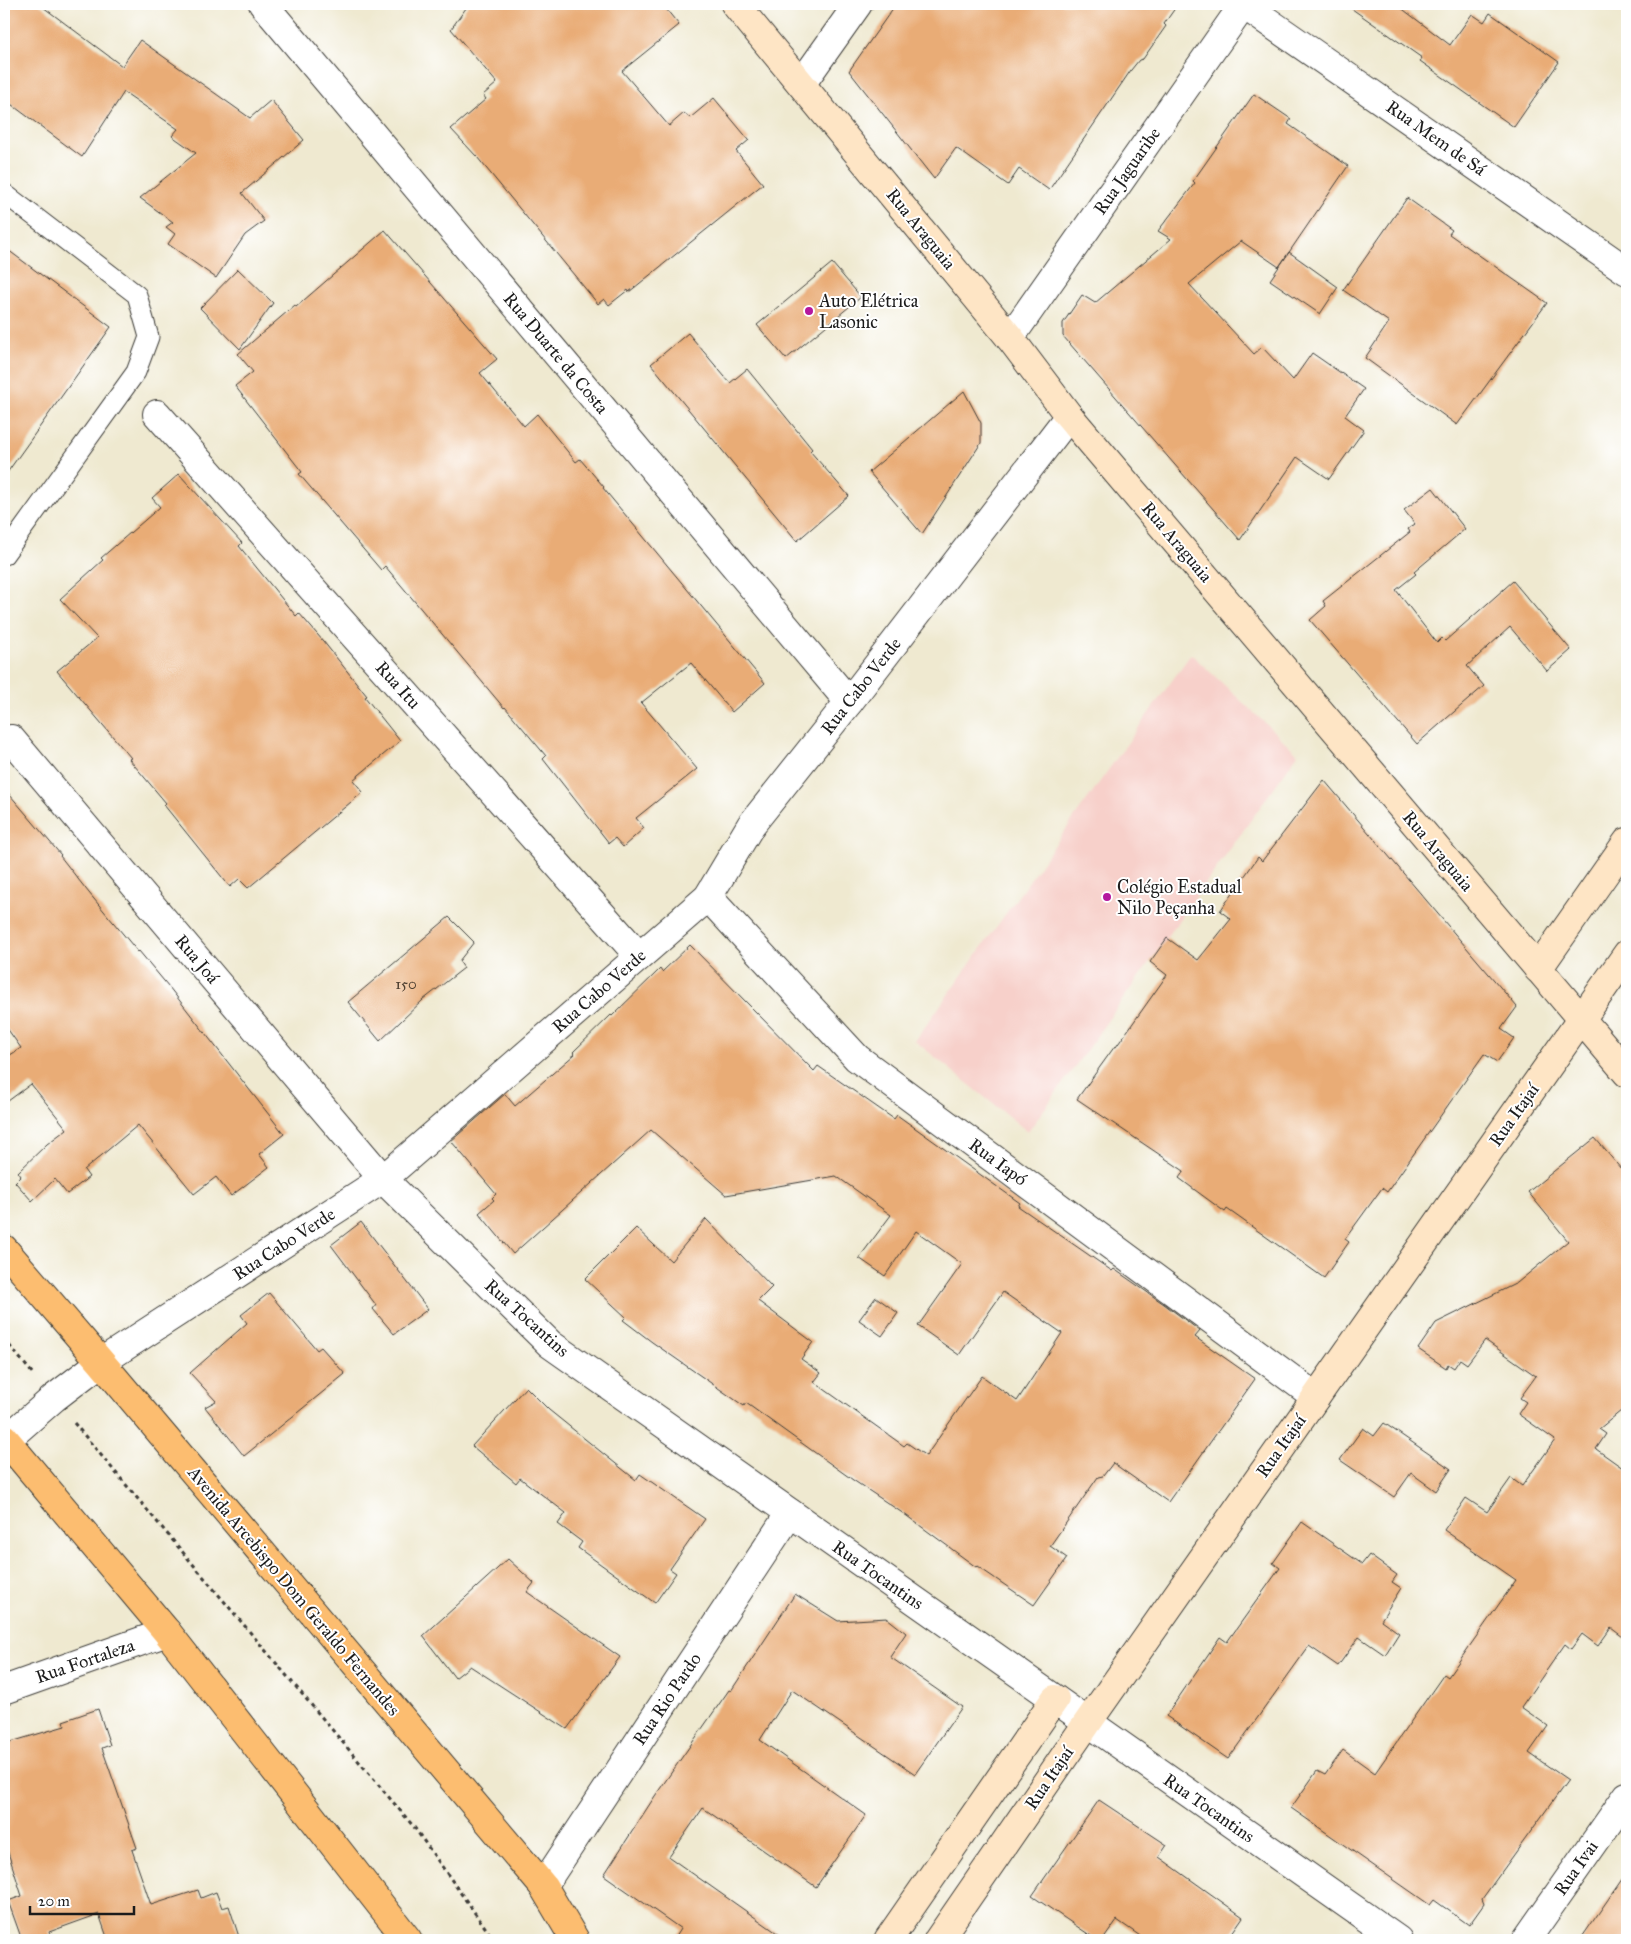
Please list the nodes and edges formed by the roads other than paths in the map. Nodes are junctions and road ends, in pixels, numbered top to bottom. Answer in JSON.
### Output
{"nodes":[{"id":1,"x":263,"y":4,"type":"edge"},
{"id":2,"x":736,"y":4,"type":"edge"},
{"id":3,"x":858,"y":4,"type":"edge"},
{"id":4,"x":1244,"y":4,"type":"edge"},
{"id":5,"x":802,"y":83,"type":"junction"},
{"id":6,"x":4,"y":193,"type":"edge"},
{"id":7,"x":1627,"y":271,"type":"edge"},
{"id":8,"x":1010,"y":338,"type":"junction"},
{"id":9,"x":157,"y":414,"type":"dead end"},
{"id":10,"x":1069,"y":416,"type":"junction"},
{"id":11,"x":4,"y":555,"type":"edge"},
{"id":12,"x":850,"y":702,"type":"junction"},
{"id":13,"x":8,"y":735,"type":"edge"},
{"id":14,"x":1627,"y":842,"type":"edge"},
{"id":15,"x":708,"y":897,"type":"junction"},
{"id":16,"x":1627,"y":954,"type":"edge"},
{"id":17,"x":638,"y":956,"type":"junction"},
{"id":18,"x":1538,"y":969,"type":"junction"},
{"id":19,"x":1581,"y":1020,"type":"junction"},
{"id":20,"x":1627,"y":1073,"type":"edge"},
{"id":21,"x":383,"y":1180,"type":"junction"},
{"id":22,"x":4,"y":1249,"type":"edge"},
{"id":23,"x":101,"y":1362,"type":"junction"},
{"id":24,"x":1316,"y":1397,"type":"junction"},
{"id":25,"x":5,"y":1439,"type":"edge"},
{"id":26,"x":790,"y":1513,"type":"junction"},
{"id":27,"x":167,"y":1632,"type":"junction"},
{"id":28,"x":4,"y":1690,"type":"edge"},
{"id":29,"x":1056,"y":1699,"type":"junction"},
{"id":30,"x":1088,"y":1722,"type":"junction"},
{"id":31,"x":1627,"y":1796,"type":"edge"},
{"id":32,"x":543,"y":1886,"type":"junction"},
{"id":33,"x":408,"y":1940,"type":"edge"},
{"id":34,"x":576,"y":1940,"type":"edge"},
{"id":35,"x":888,"y":1940,"type":"edge"},
{"id":36,"x":938,"y":1940,"type":"edge"},
{"id":37,"x":1398,"y":1940,"type":"edge"},
{"id":38,"x":1526,"y":1940,"type":"edge"}],
"edges":[{"from":1,"to":12,"type":"street","name":"Rua Duarte da Costa"},
{"from":2,"to":5,"type":"street","name":"Rua Araguaia"},
{"from":3,"to":5,"type":"street"},
{"from":4,"to":7,"type":"street","name":"Rua Mem de Sá"},
{"from":4,"to":8,"type":"street","name":"Rua Jaguaribe"},
{"from":5,"to":8,"type":"street","name":"Rua Araguaia"},
{"from":6,"to":11,"type":"lane"},
{"from":8,"to":10,"type":"street","name":"Rua Araguaia"},
{"from":9,"to":17,"type":"street","name":"Rua Itu"},
{"from":10,"to":12,"type":"street","name":"Rua Cabo Verde"},
{"from":10,"to":18,"type":"street","name":"Rua Araguaia"},
{"from":12,"to":15,"type":"street","name":"Rua Cabo Verde"},
{"from":13,"to":21,"type":"street","name":"Rua Joá"},
{"from":14,"to":18,"type":"street"},
{"from":15,"to":17,"type":"street","name":"Rua Cabo Verde"},
{"from":15,"to":24,"type":"street","name":"Rua Iapó"},
{"from":16,"to":19,"type":"street","name":"Rua Itajaí"},
{"from":17,"to":21,"type":"street","name":"Rua Cabo Verde"},
{"from":18,"to":19,"type":"street","name":"Rua Araguaia"},
{"from":19,"to":20,"type":"street","name":"Rua Araguaia"},
{"from":19,"to":24,"type":"street","name":"Rua Itajaí"},
{"from":21,"to":23,"type":"street","name":"Rua Cabo Verde"},
{"from":21,"to":26,"type":"street","name":"Rua Tocantins"},
{"from":22,"to":23,"type":"main road","name":"Avenida Arcebispo Dom Geraldo Fernandes"},
{"from":23,"to":25,"type":"street","name":"Rua Cabo Verde"},
{"from":23,"to":32,"type":"main road","name":"Avenida Arcebispo Dom Geraldo Fernandes"},
{"from":24,"to":30,"type":"street","name":"Rua Itajaí"},
{"from":25,"to":27,"type":"main road"},
{"from":26,"to":29,"type":"street","name":"Rua Tocantins"},
{"from":26,"to":32,"type":"street","name":"Rua Rio Pardo"},
{"from":27,"to":28,"type":"street","name":"Rua Fortaleza"},
{"from":27,"to":33,"type":"main road"},
{"from":29,"to":30,"type":"street","name":"Rua Tocantins"},
{"from":29,"to":35,"type":"street"},
{"from":30,"to":36,"type":"street","name":"Rua Itajaí"},
{"from":30,"to":37,"type":"street","name":"Rua Tocantins"},
{"from":31,"to":38,"type":"street","name":"Rua Ivai"},
{"from":32,"to":34,"type":"main road","name":"Avenida Arcebispo Dom Geraldo Fernandes"}]}
